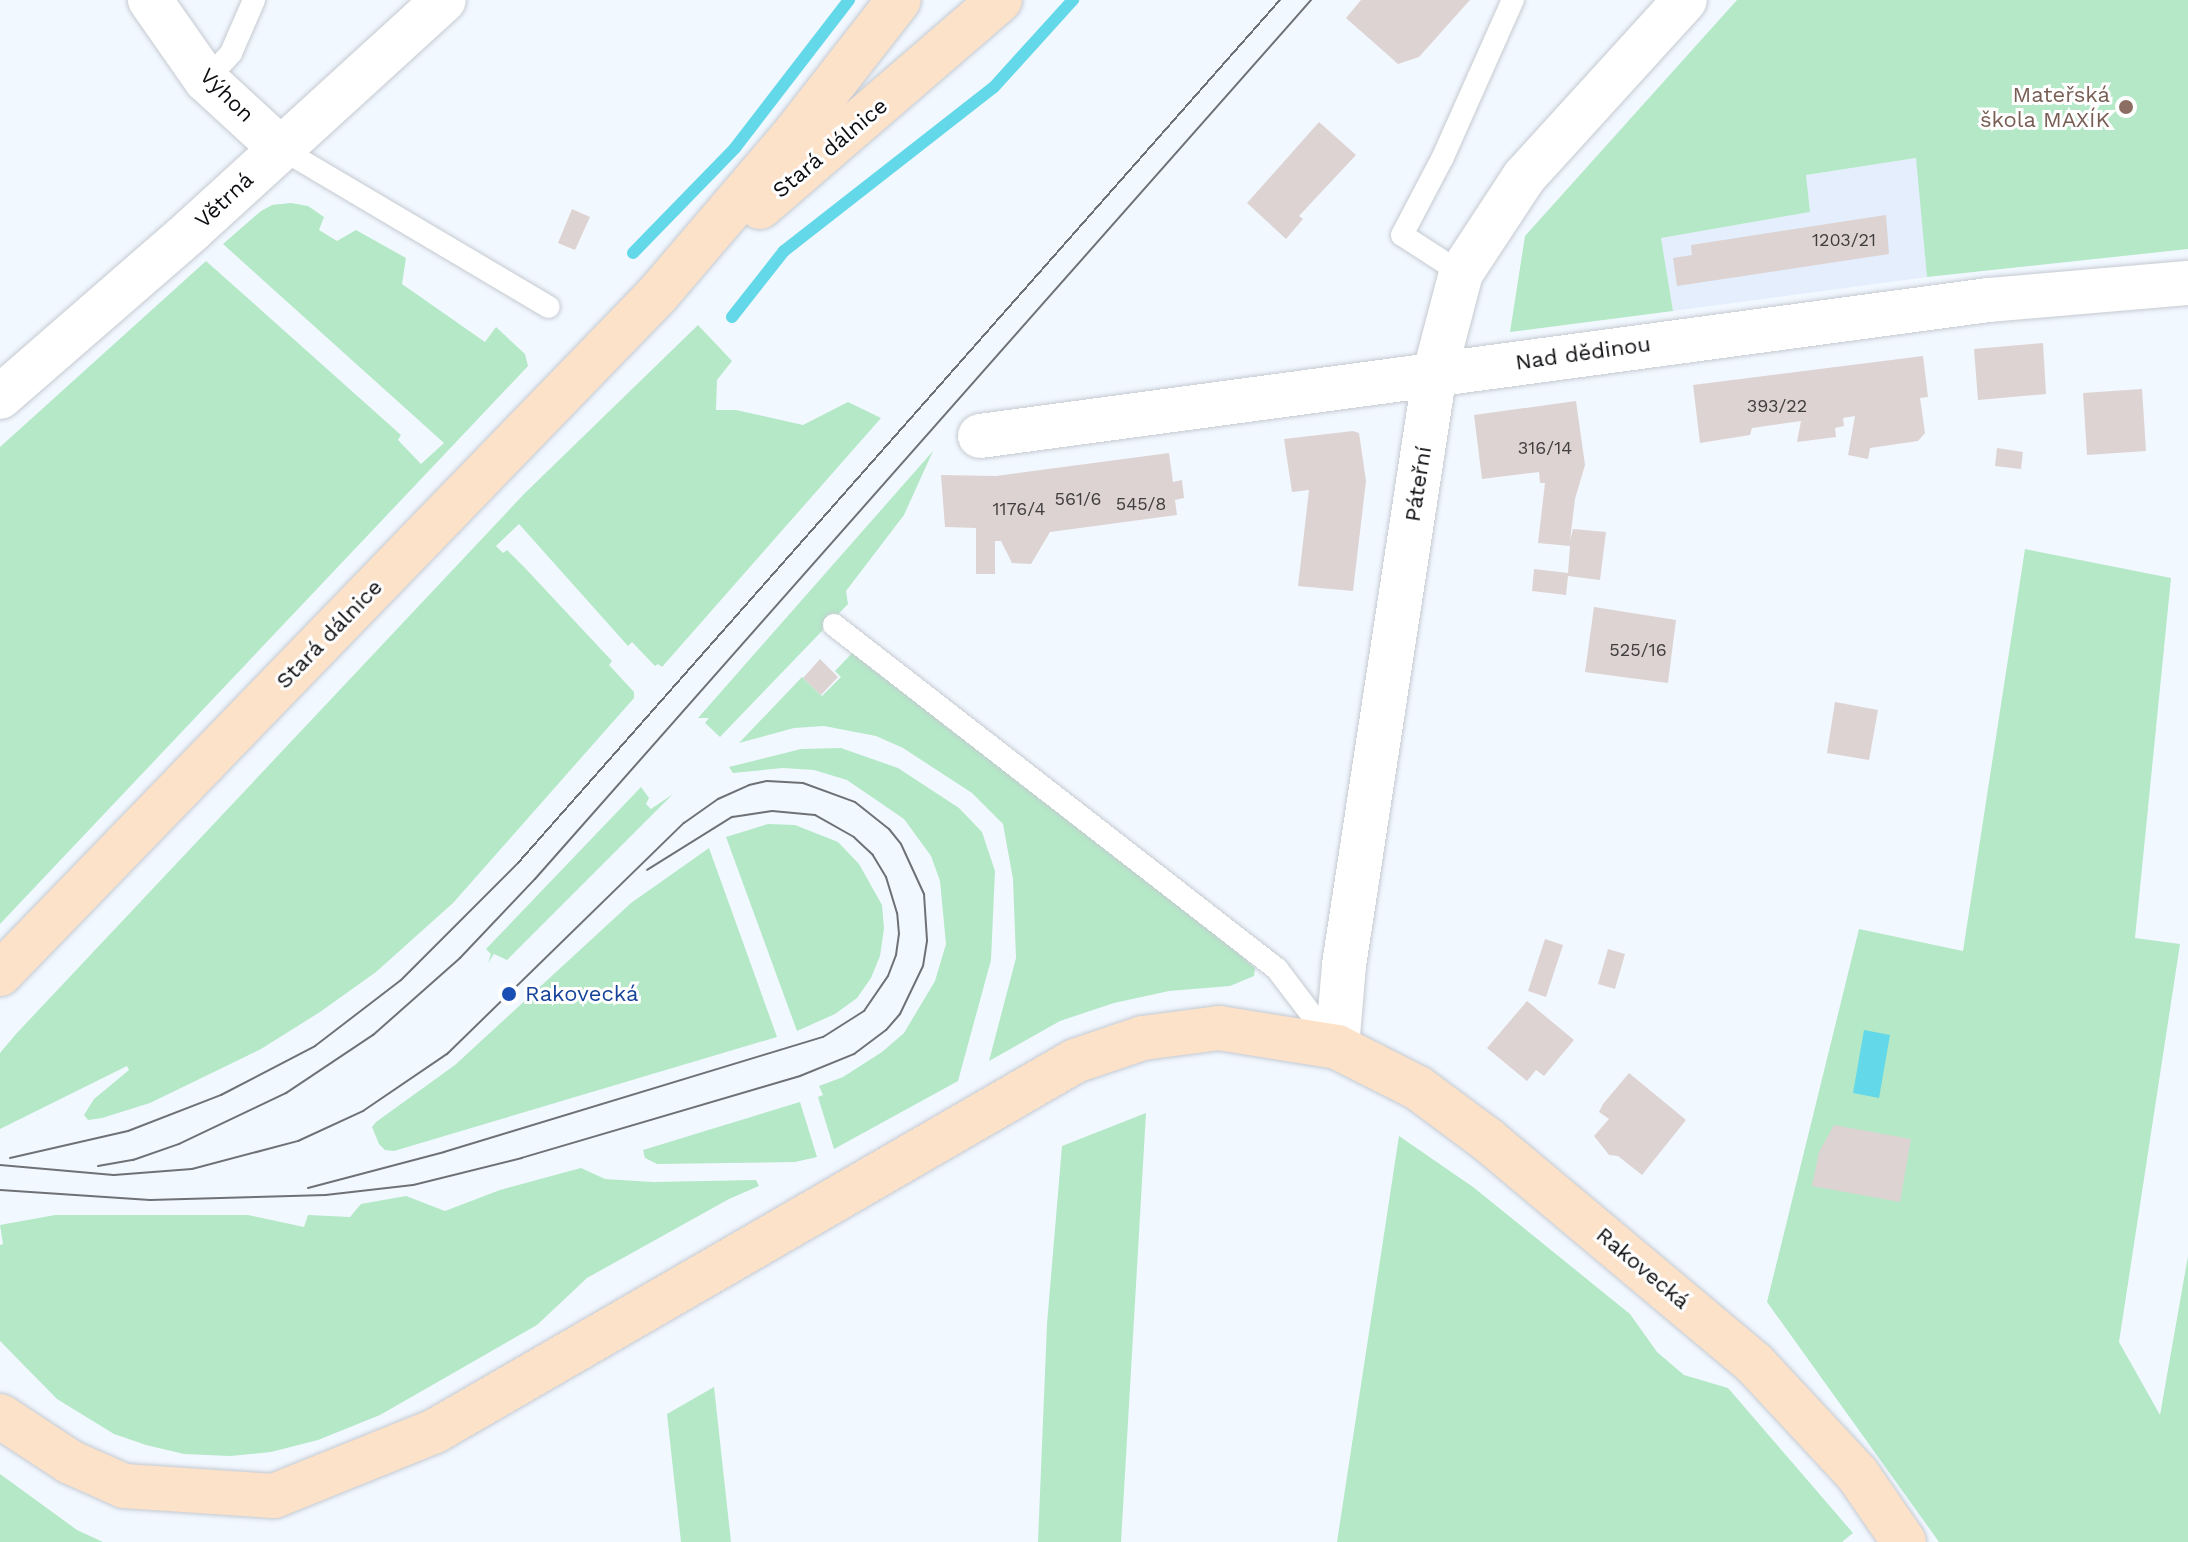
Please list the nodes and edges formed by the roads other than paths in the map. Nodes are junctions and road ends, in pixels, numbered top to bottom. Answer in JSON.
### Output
{"nodes":[{"id":1,"x":150,"y":0,"type":"edge"},
{"id":2,"x":254,"y":0,"type":"edge"},
{"id":3,"x":444,"y":0,"type":"edge"},
{"id":4,"x":899,"y":0,"type":"edge"},
{"id":5,"x":1000,"y":0,"type":"edge"},
{"id":6,"x":1513,"y":0,"type":"edge"},
{"id":7,"x":1685,"y":0,"type":"edge"},
{"id":8,"x":206,"y":80,"type":"junction"},
{"id":9,"x":280,"y":148,"type":"junction"},
{"id":10,"x":1461,"y":273,"type":"junction"},
{"id":11,"x":2188,"y":283,"type":"edge"},
{"id":12,"x":658,"y":294,"type":"junction"},
{"id":13,"x":549,"y":307,"type":"dead end"},
{"id":14,"x":1435,"y":372,"type":"junction"},
{"id":15,"x":0,"y":397,"type":"edge"},
{"id":16,"x":980,"y":436,"type":"dead end"},
{"id":17,"x":834,"y":625,"type":"dead end"},
{"id":18,"x":0,"y":974,"type":"edge"},
{"id":19,"x":1337,"y":1047,"type":"junction"},
{"id":20,"x":0,"y":1416,"type":"edge"},
{"id":21,"x":1904,"y":1542,"type":"edge"}],
"edges":[{"from":1,"to":8,"type":"street","name":"Výhon"},
{"from":2,"to":8,"type":"lane"},
{"from":3,"to":9,"type":"street","name":"Větrná"},
{"from":4,"to":12,"type":"main road","name":"Stará dálnice"},
{"from":5,"to":12,"type":"main road","name":"Stará dálnice"},
{"from":6,"to":10,"type":"lane"},
{"from":7,"to":10,"type":"street","name":"Páteřní"},
{"from":8,"to":9,"type":"street","name":"Výhon"},
{"from":9,"to":13,"type":"lane"},
{"from":9,"to":15,"type":"street","name":"Větrná"},
{"from":10,"to":14,"type":"street","name":"Páteřní"},
{"from":11,"to":14,"type":"street","name":"Nad dědinou"},
{"from":12,"to":18,"type":"main road","name":"Stará dálnice"},
{"from":14,"to":16,"type":"street","name":"Nad dědinou"},
{"from":14,"to":19,"type":"street","name":"Páteřní"},
{"from":17,"to":19,"type":"lane"},
{"from":19,"to":20,"type":"main road","name":"Rakovecká"},
{"from":19,"to":21,"type":"main road","name":"Rakovecká"}]}
